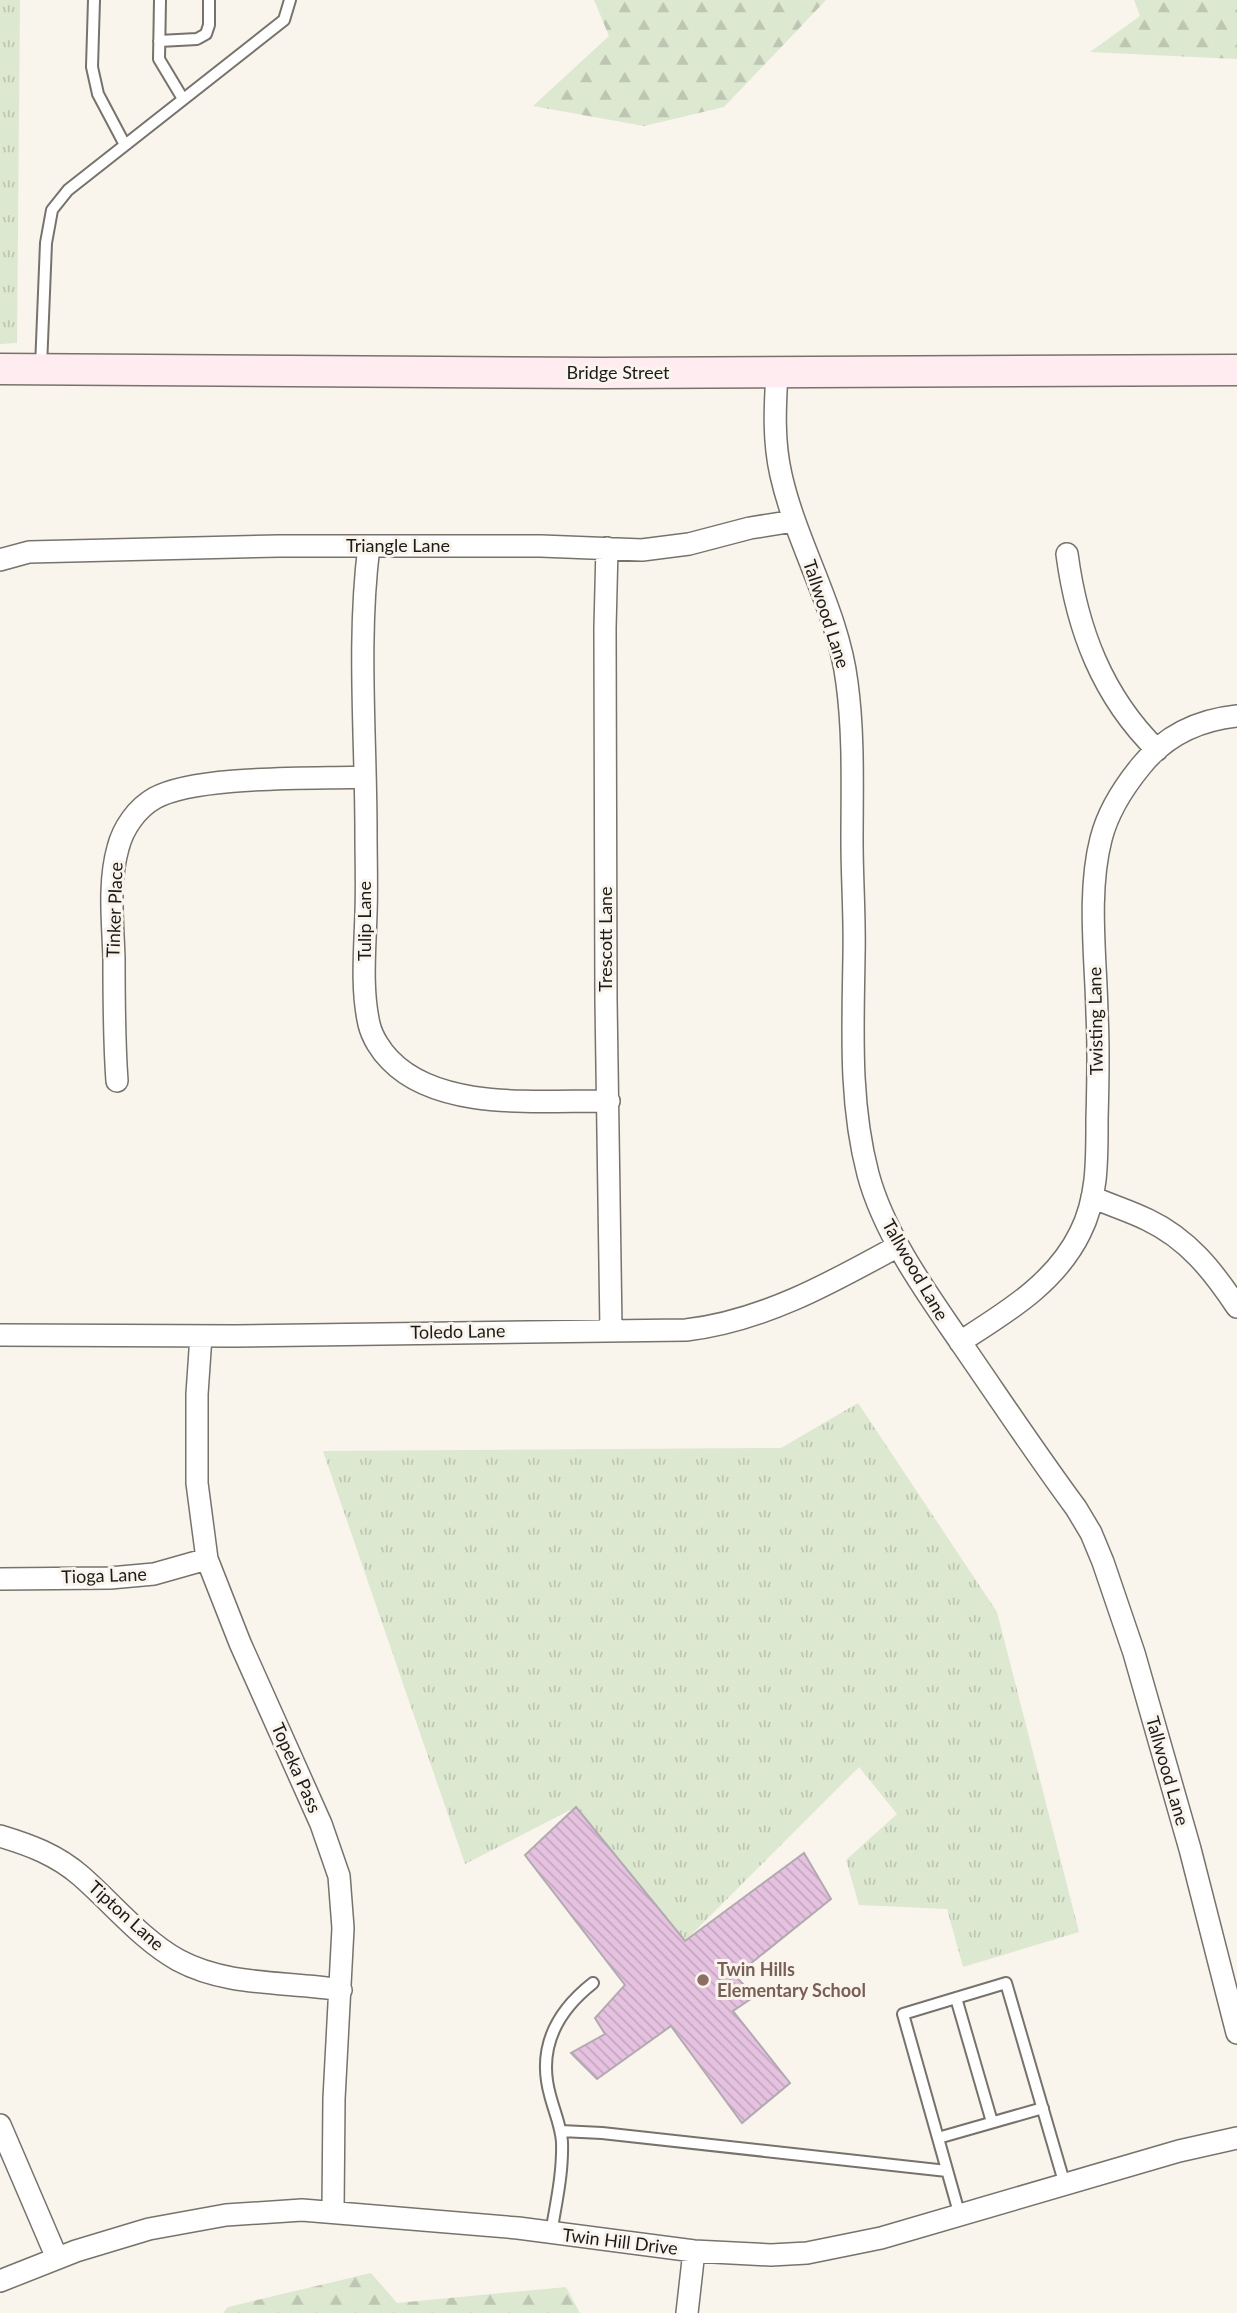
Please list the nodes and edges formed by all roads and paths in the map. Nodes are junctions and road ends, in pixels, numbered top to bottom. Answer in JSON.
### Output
{"nodes":[{"id":1,"x":94,"y":0,"type":"edge"},
{"id":2,"x":160,"y":0,"type":"edge"},
{"id":3,"x":209,"y":0,"type":"edge"},
{"id":4,"x":290,"y":0,"type":"edge"},
{"id":5,"x":159,"y":41,"type":"junction"},
{"id":6,"x":183,"y":99,"type":"junction"},
{"id":7,"x":125,"y":145,"type":"junction"},
{"id":8,"x":0,"y":369,"type":"edge"},
{"id":9,"x":41,"y":369,"type":"junction"},
{"id":10,"x":1237,"y":370,"type":"edge"},
{"id":11,"x":777,"y":372,"type":"junction"},
{"id":12,"x":794,"y":521,"type":"junction"},
{"id":13,"x":369,"y":546,"type":"junction"},
{"id":14,"x":607,"y":548,"type":"junction"},
{"id":15,"x":1067,"y":554,"type":"dead end"},
{"id":16,"x":0,"y":560,"type":"edge"},
{"id":17,"x":1237,"y":716,"type":"edge"},
{"id":18,"x":1157,"y":750,"type":"junction"},
{"id":19,"x":365,"y":777,"type":"junction"},
{"id":20,"x":117,"y":1081,"type":"dead end"},
{"id":21,"x":609,"y":1101,"type":"junction"},
{"id":22,"x":1092,"y":1197,"type":"junction"},
{"id":23,"x":898,"y":1246,"type":"junction"},
{"id":24,"x":1237,"y":1307,"type":"edge"},
{"id":25,"x":611,"y":1331,"type":"junction"},
{"id":26,"x":0,"y":1335,"type":"edge"},
{"id":27,"x":201,"y":1336,"type":"junction"},
{"id":28,"x":960,"y":1342,"type":"junction"},
{"id":29,"x":207,"y":1559,"type":"junction"},
{"id":30,"x":0,"y":1580,"type":"edge"},
{"id":31,"x":0,"y":1836,"type":"edge"},
{"id":32,"x":593,"y":1983,"type":"dead end"},
{"id":33,"x":341,"y":1990,"type":"junction"},
{"id":34,"x":956,"y":1998,"type":"junction"},
{"id":35,"x":1237,"y":2033,"type":"edge"},
{"id":36,"x":1043,"y":2108,"type":"junction"},
{"id":37,"x":992,"y":2122,"type":"junction"},
{"id":38,"x":0,"y":2125,"type":"edge"},
{"id":39,"x":561,"y":2131,"type":"junction"},
{"id":40,"x":938,"y":2138,"type":"junction"},
{"id":41,"x":1237,"y":2138,"type":"edge"},
{"id":42,"x":947,"y":2171,"type":"junction"},
{"id":43,"x":1065,"y":2185,"type":"junction"},
{"id":44,"x":333,"y":2211,"type":"junction"},
{"id":45,"x":960,"y":2216,"type":"junction"},
{"id":46,"x":551,"y":2234,"type":"junction"},
{"id":47,"x":694,"y":2251,"type":"junction"},
{"id":48,"x":57,"y":2258,"type":"junction"},
{"id":49,"x":0,"y":2281,"type":"edge"},
{"id":50,"x":687,"y":2313,"type":"edge"}],
"edges":[{"from":1,"to":7,"type":"lane"},
{"from":2,"to":5,"type":"lane"},
{"from":3,"to":5,"type":"lane"},
{"from":4,"to":6,"type":"lane"},
{"from":5,"to":6,"type":"lane"},
{"from":6,"to":7,"type":"lane"},
{"from":7,"to":9,"type":"lane"},
{"from":8,"to":9,"type":"main road","name":"Bridge Street"},
{"from":9,"to":11,"type":"main road","name":"Bridge Street"},
{"from":10,"to":11,"type":"main road","name":"Bridge Street"},
{"from":11,"to":12,"type":"street","name":"Tallwood Lane"},
{"from":12,"to":14,"type":"street","name":"Triangle Lane"},
{"from":12,"to":23,"type":"street","name":"Tallwood Lane"},
{"from":13,"to":14,"type":"street","name":"Triangle Lane"},
{"from":13,"to":16,"type":"street","name":"Triangle Lane"},
{"from":13,"to":19,"type":"street","name":"Tulip Lane"},
{"from":14,"to":21,"type":"street","name":"Trescott Lane"},
{"from":15,"to":18,"type":"street"},
{"from":17,"to":18,"type":"street","name":"Twisting Lane"},
{"from":18,"to":22,"type":"street","name":"Twisting Lane"},
{"from":19,"to":20,"type":"street","name":"Tinker Place"},
{"from":19,"to":21,"type":"street","name":"Tulip Lane"},
{"from":21,"to":25,"type":"street","name":"Trescott Lane"},
{"from":22,"to":24,"type":"street"},
{"from":22,"to":28,"type":"street","name":"Twisting Lane"},
{"from":23,"to":25,"type":"street","name":"Toledo Lane"},
{"from":23,"to":28,"type":"street","name":"Tallwood Lane"},
{"from":25,"to":27,"type":"street","name":"Toledo Lane"},
{"from":26,"to":27,"type":"street","name":"Toledo Lane"},
{"from":27,"to":29,"type":"street","name":"Topeka Pass"},
{"from":28,"to":35,"type":"street","name":"Tallwood Lane"},
{"from":29,"to":30,"type":"street","name":"Tioga Lane"},
{"from":29,"to":33,"type":"street","name":"Topeka Pass"},
{"from":31,"to":33,"type":"street","name":"Tipton Lane"},
{"from":32,"to":39,"type":"lane"},
{"from":33,"to":44,"type":"street","name":"Topeka Pass"},
{"from":34,"to":36,"type":"lane"},
{"from":34,"to":37,"type":"lane"},
{"from":34,"to":40,"type":"lane"},
{"from":36,"to":37,"type":"lane"},
{"from":36,"to":43,"type":"lane"},
{"from":37,"to":40,"type":"lane"},
{"from":38,"to":48,"type":"street"},
{"from":39,"to":42,"type":"lane"},
{"from":39,"to":46,"type":"lane"},
{"from":40,"to":42,"type":"lane"},
{"from":41,"to":43,"type":"street","name":"Twin Hill Drive"},
{"from":42,"to":45,"type":"lane"},
{"from":43,"to":45,"type":"street","name":"Twin Hill Drive"},
{"from":44,"to":46,"type":"street","name":"Twin Hill Drive"},
{"from":44,"to":48,"type":"street","name":"Twin Hill Drive"},
{"from":45,"to":47,"type":"street","name":"Twin Hill Drive"},
{"from":46,"to":47,"type":"street","name":"Twin Hill Drive"},
{"from":47,"to":50,"type":"street"},
{"from":48,"to":49,"type":"street","name":"Twin Hill Drive"}]}
